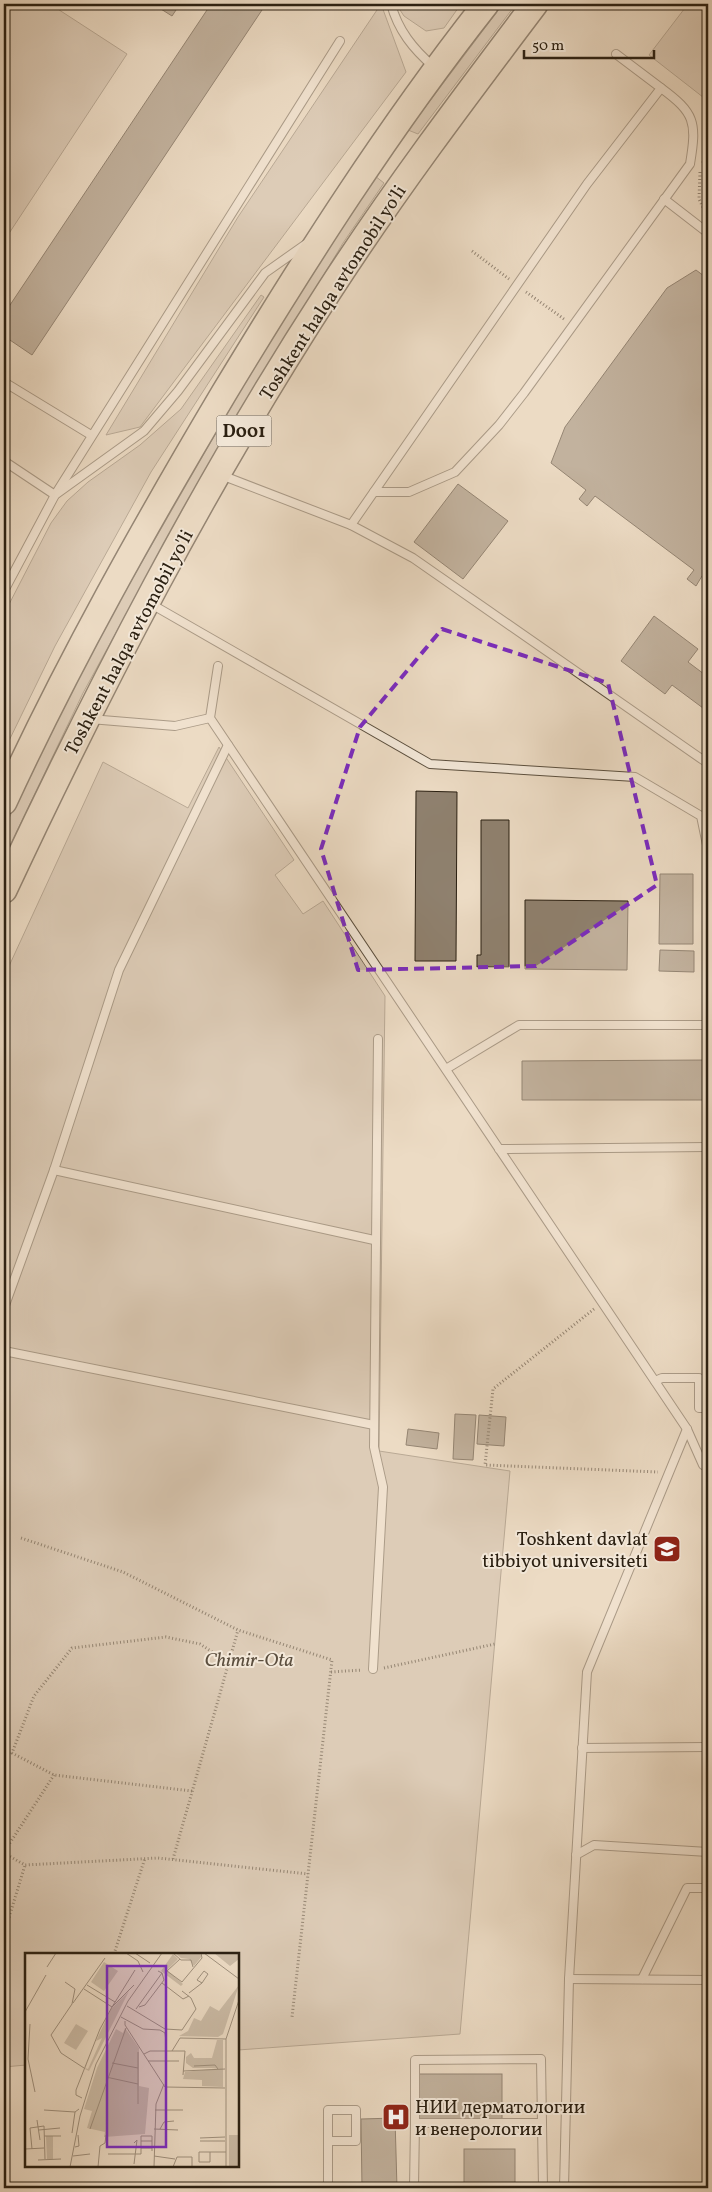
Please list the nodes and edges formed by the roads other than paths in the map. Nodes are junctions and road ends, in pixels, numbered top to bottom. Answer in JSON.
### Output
{"nodes":[{"id":1,"x":391,"y":4,"type":"edge"},
{"id":2,"x":486,"y":4,"type":"edge"},
{"id":3,"x":535,"y":4,"type":"edge"},
{"id":4,"x":340,"y":41,"type":"dead end"},
{"id":5,"x":616,"y":54,"type":"dead end"},
{"id":6,"x":436,"y":69,"type":"junction"},
{"id":7,"x":661,"y":88,"type":"junction"},
{"id":8,"x":381,"y":146,"type":"junction"},
{"id":9,"x":411,"y":170,"type":"junction"},
{"id":10,"x":664,"y":199,"type":"junction"},
{"id":11,"x":322,"y":233,"type":"junction"},
{"id":12,"x":708,"y":233,"type":"edge"},
{"id":13,"x":4,"y":382,"type":"edge"},
{"id":14,"x":92,"y":435,"type":"junction"},
{"id":15,"x":4,"y":461,"type":"edge"},
{"id":16,"x":219,"y":474,"type":"junction"},
{"id":17,"x":374,"y":492,"type":"junction"},
{"id":18,"x":55,"y":495,"type":"junction"},
{"id":19,"x":351,"y":525,"type":"junction"},
{"id":20,"x":4,"y":591,"type":"edge"},
{"id":21,"x":147,"y":602,"type":"junction"},
{"id":22,"x":218,"y":666,"type":"dead end"},
{"id":23,"x":210,"y":718,"type":"junction"},
{"id":24,"x":87,"y":719,"type":"junction"},
{"id":25,"x":228,"y":745,"type":"junction"},
{"id":26,"x":708,"y":761,"type":"edge"},
{"id":27,"x":4,"y":802,"type":"edge"},
{"id":28,"x":4,"y":890,"type":"edge"},
{"id":29,"x":707,"y":925,"type":"dead end"},
{"id":30,"x":708,"y":1025,"type":"edge"},
{"id":31,"x":378,"y":1040,"type":"dead end"},
{"id":32,"x":446,"y":1070,"type":"junction"},
{"id":33,"x":708,"y":1147,"type":"edge"},
{"id":34,"x":499,"y":1149,"type":"junction"},
{"id":35,"x":54,"y":1170,"type":"junction"},
{"id":36,"x":374,"y":1240,"type":"junction"},
{"id":37,"x":4,"y":1308,"type":"edge"},
{"id":38,"x":4,"y":1351,"type":"edge"},
{"id":39,"x":655,"y":1381,"type":"junction"},
{"id":40,"x":708,"y":1408,"type":"edge"},
{"id":41,"x":374,"y":1425,"type":"junction"},
{"id":42,"x":687,"y":1429,"type":"junction"},
{"id":43,"x":708,"y":1467,"type":"edge"},
{"id":44,"x":373,"y":1669,"type":"road end"},
{"id":45,"x":708,"y":1747,"type":"edge"},
{"id":46,"x":582,"y":1748,"type":"junction"},
{"id":47,"x":708,"y":1852,"type":"edge"},
{"id":48,"x":576,"y":1855,"type":"junction"},
{"id":49,"x":708,"y":1888,"type":"edge"},
{"id":50,"x":569,"y":1979,"type":"junction"},
{"id":51,"x":642,"y":1979,"type":"junction"},
{"id":52,"x":708,"y":1980,"type":"edge"},
{"id":53,"x":415,"y":2123,"type":"junction"},
{"id":54,"x":542,"y":2123,"type":"junction"},
{"id":55,"x":328,"y":2142,"type":"junction"},
{"id":56,"x":328,"y":2188,"type":"edge"},
{"id":57,"x":414,"y":2188,"type":"edge"},
{"id":58,"x":543,"y":2188,"type":"edge"},
{"id":59,"x":564,"y":2188,"type":"edge"}],
"edges":[{"from":1,"to":6,"type":"lane"},
{"from":2,"to":6,"type":"highway","name":"Toshkent halqa avtomobil yo'li","number":"D001"},
{"from":3,"to":9,"type":"highway","name":"Toshkent halqa avtomobil yo'li","number":"D001"},
{"from":4,"to":14,"type":"lane"},
{"from":5,"to":7,"type":"lane"},
{"from":6,"to":8,"type":"highway","name":"Toshkent halqa avtomobil yo'li","number":"D001"},
{"from":7,"to":10,"type":"lane"},
{"from":7,"to":17,"type":"lane"},
{"from":8,"to":9,"type":"highway"},
{"from":8,"to":11,"type":"highway","name":"Toshkent halqa avtomobil yo'li","number":"D001"},
{"from":9,"to":16,"type":"highway","name":"Toshkent halqa avtomobil yo'li","number":"D001"},
{"from":10,"to":12,"type":"lane"},
{"from":10,"to":17,"type":"lane"},
{"from":11,"to":18,"type":"lane"},
{"from":11,"to":27,"type":"highway","name":"Toshkent halqa avtomobil yo'li","number":"D001"},
{"from":13,"to":14,"type":"lane"},
{"from":14,"to":18,"type":"lane"},
{"from":15,"to":18,"type":"lane"},
{"from":16,"to":19,"type":"lane"},
{"from":16,"to":21,"type":"highway","name":"Toshkent halqa avtomobil yo'li","number":"D001"},
{"from":17,"to":19,"type":"lane"},
{"from":18,"to":20,"type":"lane"},
{"from":19,"to":26,"type":"lane"},
{"from":21,"to":24,"type":"highway","name":"Toshkent halqa avtomobil yo'li","number":"D001"},
{"from":21,"to":29,"type":"lane"},
{"from":22,"to":23,"type":"lane"},
{"from":23,"to":24,"type":"lane"},
{"from":23,"to":25,"type":"lane"},
{"from":24,"to":28,"type":"highway","name":"Toshkent halqa avtomobil yo'li","number":"D001"},
{"from":25,"to":32,"type":"lane"},
{"from":25,"to":35,"type":"lane"},
{"from":30,"to":32,"type":"lane"},
{"from":31,"to":36,"type":"lane"},
{"from":32,"to":34,"type":"lane"},
{"from":33,"to":34,"type":"lane"},
{"from":34,"to":39,"type":"lane"},
{"from":35,"to":36,"type":"lane"},
{"from":35,"to":37,"type":"lane"},
{"from":36,"to":41,"type":"lane"},
{"from":38,"to":41,"type":"lane"},
{"from":39,"to":40,"type":"lane"},
{"from":39,"to":42,"type":"lane"},
{"from":41,"to":44,"type":"lane"},
{"from":42,"to":43,"type":"lane"},
{"from":42,"to":46,"type":"lane"},
{"from":45,"to":46,"type":"lane"},
{"from":46,"to":48,"type":"lane"},
{"from":47,"to":48,"type":"lane"},
{"from":48,"to":50,"type":"lane"},
{"from":49,"to":51,"type":"lane"},
{"from":50,"to":51,"type":"lane"},
{"from":50,"to":59,"type":"lane"},
{"from":51,"to":52,"type":"lane"},
{"from":53,"to":54,"type":"lane"},
{"from":53,"to":54,"type":"lane"},
{"from":53,"to":57,"type":"lane"},
{"from":54,"to":58,"type":"lane"},
{"from":55,"to":55,"type":"lane"},
{"from":55,"to":56,"type":"lane"}]}
